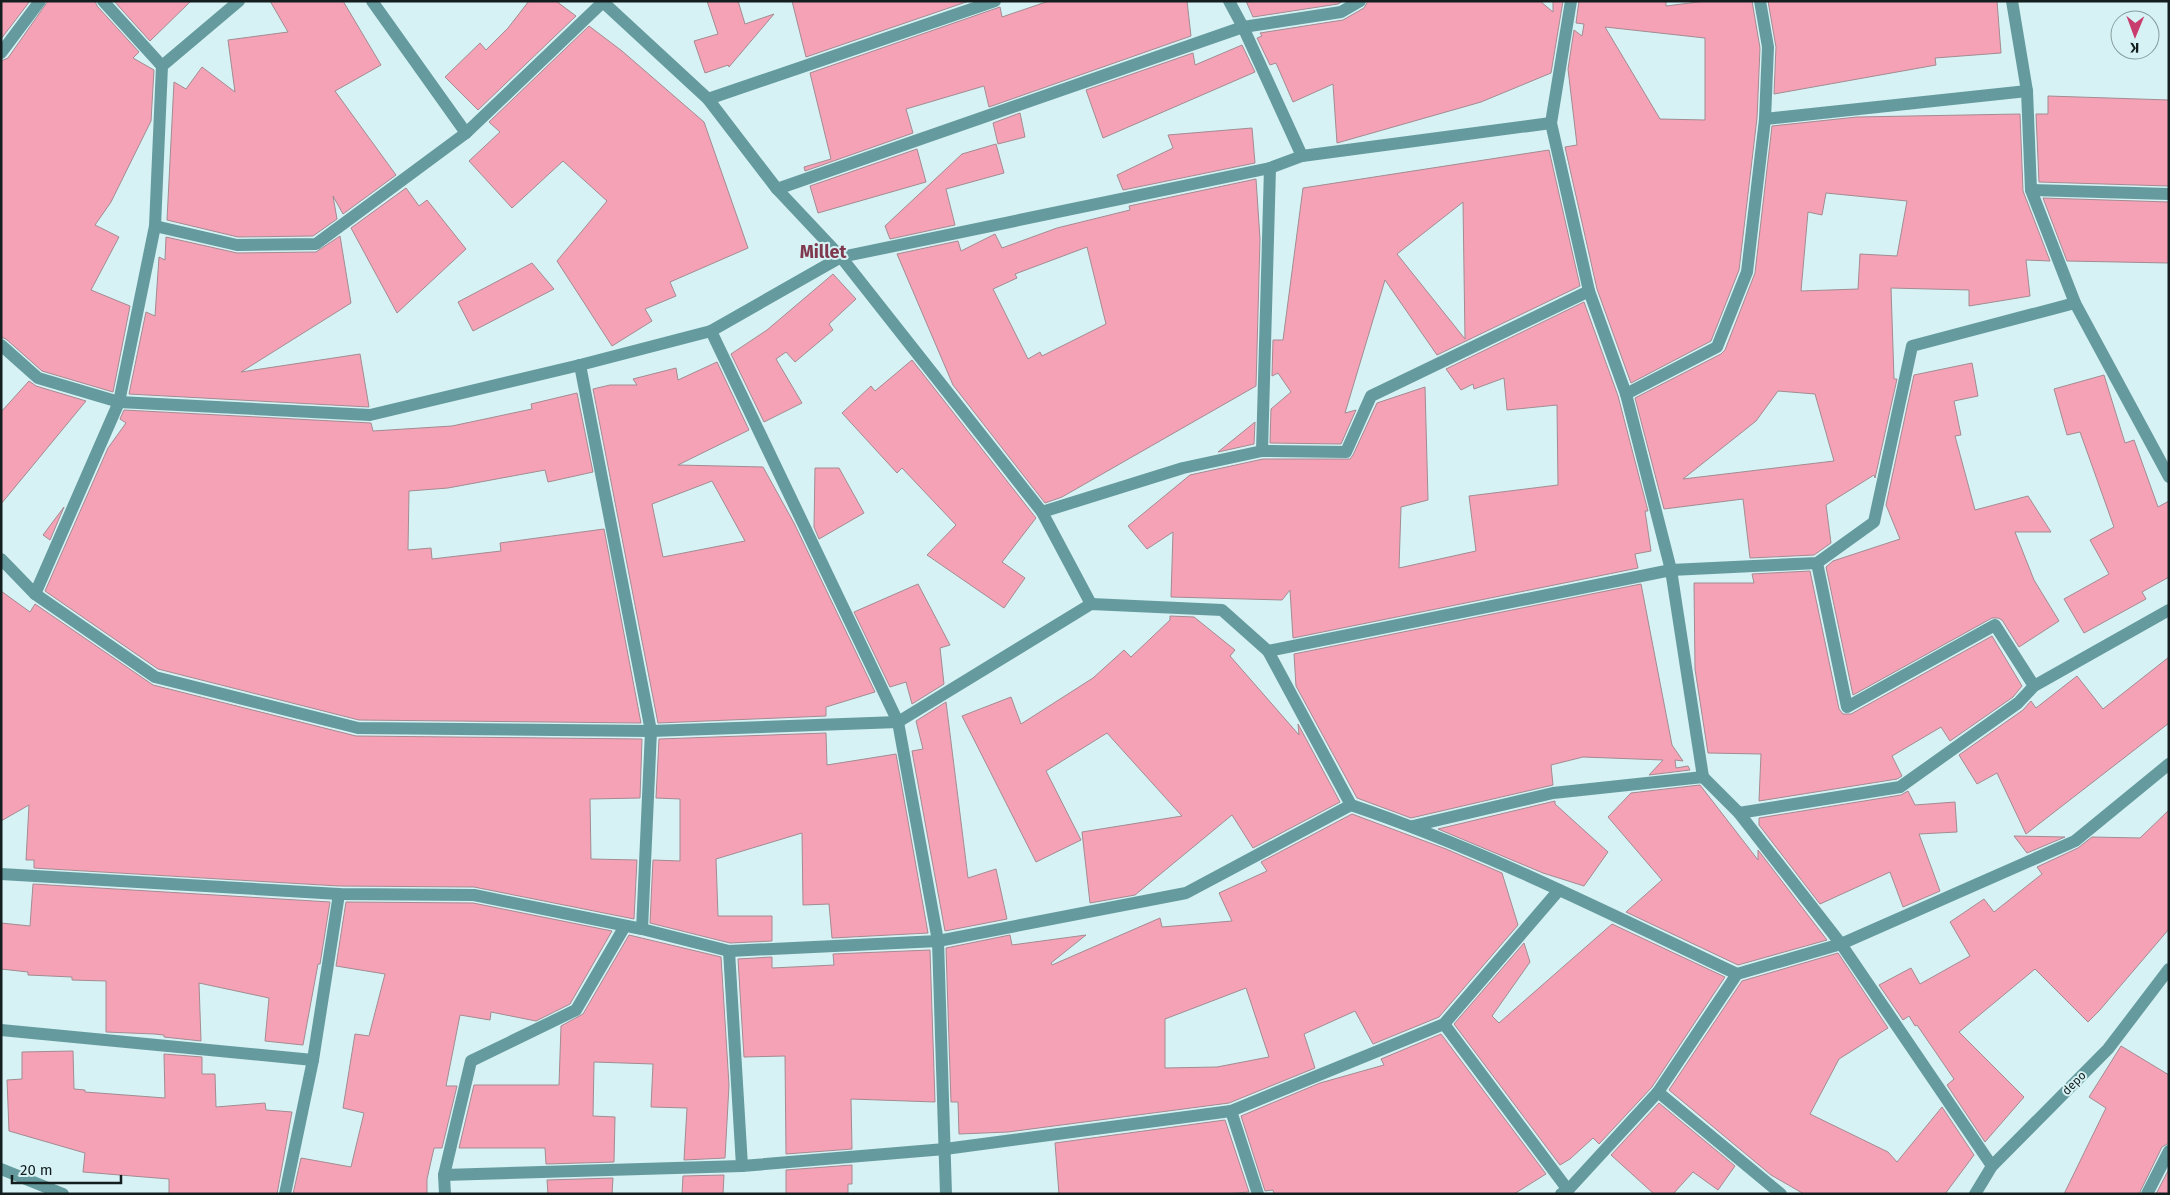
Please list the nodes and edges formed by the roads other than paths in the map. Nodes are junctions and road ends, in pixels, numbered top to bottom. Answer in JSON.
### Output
{"nodes":[{"id":1,"x":40,"y":1,"type":"edge"},
{"id":2,"x":103,"y":1,"type":"edge"},
{"id":3,"x":239,"y":1,"type":"edge"},
{"id":4,"x":372,"y":1,"type":"edge"},
{"id":5,"x":995,"y":1,"type":"edge"},
{"id":6,"x":1229,"y":1,"type":"edge"},
{"id":7,"x":1360,"y":1,"type":"edge"},
{"id":8,"x":1571,"y":1,"type":"edge"},
{"id":9,"x":1760,"y":1,"type":"edge"},
{"id":10,"x":2012,"y":1,"type":"edge"},
{"id":11,"x":603,"y":2,"type":"edge"},
{"id":12,"x":1243,"y":27,"type":"junction"},
{"id":13,"x":1,"y":53,"type":"edge"},
{"id":14,"x":162,"y":66,"type":"junction"},
{"id":15,"x":2027,"y":91,"type":"junction"},
{"id":16,"x":708,"y":99,"type":"junction"},
{"id":17,"x":1765,"y":119,"type":"junction"},
{"id":18,"x":1550,"y":123,"type":"junction"},
{"id":19,"x":466,"y":133,"type":"junction"},
{"id":20,"x":1302,"y":156,"type":"junction"},
{"id":21,"x":1270,"y":168,"type":"junction"},
{"id":22,"x":777,"y":189,"type":"junction"},
{"id":23,"x":2031,"y":190,"type":"junction"},
{"id":24,"x":2169,"y":194,"type":"edge"},
{"id":25,"x":155,"y":226,"type":"junction"},
{"id":26,"x":841,"y":257,"type":"junction"},
{"id":27,"x":1589,"y":291,"type":"junction"},
{"id":28,"x":2076,"y":303,"type":"junction"},
{"id":29,"x":711,"y":331,"type":"junction"},
{"id":30,"x":1,"y":345,"type":"edge"},
{"id":31,"x":580,"y":365,"type":"junction"},
{"id":32,"x":1626,"y":394,"type":"junction"},
{"id":33,"x":119,"y":402,"type":"junction"},
{"id":34,"x":1262,"y":451,"type":"junction"},
{"id":35,"x":2169,"y":477,"type":"edge"},
{"id":36,"x":1042,"y":512,"type":"junction"},
{"id":37,"x":1,"y":559,"type":"edge"},
{"id":38,"x":1817,"y":563,"type":"junction"},
{"id":39,"x":1671,"y":570,"type":"junction"},
{"id":40,"x":35,"y":594,"type":"junction"},
{"id":41,"x":1091,"y":604,"type":"junction"},
{"id":42,"x":2169,"y":610,"type":"edge"},
{"id":43,"x":1268,"y":651,"type":"junction"},
{"id":44,"x":2034,"y":686,"type":"junction"},
{"id":45,"x":898,"y":722,"type":"junction"},
{"id":46,"x":651,"y":731,"type":"junction"},
{"id":47,"x":2169,"y":764,"type":"edge"},
{"id":48,"x":1703,"y":777,"type":"junction"},
{"id":49,"x":1351,"y":805,"type":"junction"},
{"id":50,"x":1739,"y":814,"type":"junction"},
{"id":51,"x":1413,"y":826,"type":"junction"},
{"id":52,"x":1,"y":874,"type":"edge"},
{"id":53,"x":1559,"y":890,"type":"junction"},
{"id":54,"x":339,"y":894,"type":"junction"},
{"id":55,"x":625,"y":926,"type":"junction"},
{"id":56,"x":642,"y":929,"type":"junction"},
{"id":57,"x":938,"y":941,"type":"junction"},
{"id":58,"x":1841,"y":944,"type":"junction"},
{"id":59,"x":729,"y":951,"type":"junction"},
{"id":60,"x":2169,"y":969,"type":"edge"},
{"id":61,"x":1737,"y":974,"type":"junction"},
{"id":62,"x":1444,"y":1024,"type":"junction"},
{"id":63,"x":1,"y":1030,"type":"edge"},
{"id":64,"x":313,"y":1060,"type":"junction"},
{"id":65,"x":1658,"y":1092,"type":"junction"},
{"id":66,"x":1231,"y":1111,"type":"junction"},
{"id":67,"x":945,"y":1148,"type":"junction"},
{"id":68,"x":2169,"y":1151,"type":"edge"},
{"id":69,"x":742,"y":1166,"type":"junction"},
{"id":70,"x":1992,"y":1166,"type":"junction"},
{"id":71,"x":1,"y":1169,"type":"edge"},
{"id":72,"x":444,"y":1175,"type":"junction"},
{"id":73,"x":1564,"y":1192,"type":"edge"},
{"id":74,"x":64,"y":1194,"type":"edge"},
{"id":75,"x":285,"y":1194,"type":"edge"},
{"id":76,"x":444,"y":1194,"type":"edge"},
{"id":77,"x":946,"y":1194,"type":"edge"},
{"id":78,"x":1258,"y":1194,"type":"edge"},
{"id":79,"x":1782,"y":1194,"type":"edge"},
{"id":80,"x":1976,"y":1194,"type":"edge"},
{"id":81,"x":2147,"y":1194,"type":"edge"}],
"edges":[{"from":1,"to":13,"type":"street"},
{"from":2,"to":14,"type":"street"},
{"from":3,"to":14,"type":"street"},
{"from":4,"to":19,"type":"street"},
{"from":5,"to":16,"type":"street"},
{"from":6,"to":12,"type":"street"},
{"from":7,"to":12,"type":"street"},
{"from":8,"to":18,"type":"street"},
{"from":9,"to":17,"type":"street"},
{"from":10,"to":15,"type":"street"},
{"from":11,"to":16,"type":"street"},
{"from":11,"to":19,"type":"street"},
{"from":12,"to":20,"type":"street"},
{"from":12,"to":22,"type":"street"},
{"from":14,"to":25,"type":"street"},
{"from":15,"to":17,"type":"street"},
{"from":15,"to":23,"type":"street"},
{"from":16,"to":22,"type":"street"},
{"from":17,"to":32,"type":"street"},
{"from":18,"to":20,"type":"street"},
{"from":18,"to":27,"type":"street"},
{"from":19,"to":25,"type":"street"},
{"from":20,"to":21,"type":"street"},
{"from":21,"to":26,"type":"street"},
{"from":21,"to":34,"type":"street"},
{"from":22,"to":26,"type":"street"},
{"from":23,"to":24,"type":"street"},
{"from":23,"to":28,"type":"street"},
{"from":25,"to":33,"type":"street"},
{"from":26,"to":29,"type":"street"},
{"from":26,"to":36,"type":"street"},
{"from":27,"to":32,"type":"street"},
{"from":27,"to":34,"type":"street"},
{"from":28,"to":35,"type":"street"},
{"from":28,"to":38,"type":"street"},
{"from":29,"to":31,"type":"street"},
{"from":29,"to":45,"type":"street"},
{"from":30,"to":33,"type":"street"},
{"from":31,"to":33,"type":"street"},
{"from":31,"to":46,"type":"street"},
{"from":32,"to":39,"type":"street"},
{"from":33,"to":40,"type":"street"},
{"from":34,"to":36,"type":"street"},
{"from":36,"to":41,"type":"street"},
{"from":37,"to":40,"type":"street"},
{"from":38,"to":39,"type":"street"},
{"from":38,"to":44,"type":"street"},
{"from":39,"to":43,"type":"street"},
{"from":39,"to":48,"type":"street"},
{"from":40,"to":46,"type":"street"},
{"from":41,"to":43,"type":"street"},
{"from":41,"to":45,"type":"street"},
{"from":42,"to":44,"type":"street"},
{"from":43,"to":49,"type":"street"},
{"from":44,"to":50,"type":"street"},
{"from":45,"to":46,"type":"street"},
{"from":45,"to":57,"type":"street"},
{"from":46,"to":56,"type":"street"},
{"from":47,"to":58,"type":"street"},
{"from":48,"to":50,"type":"street"},
{"from":48,"to":51,"type":"street"},
{"from":49,"to":51,"type":"street"},
{"from":49,"to":57,"type":"street"},
{"from":50,"to":58,"type":"street"},
{"from":51,"to":53,"type":"street"},
{"from":52,"to":54,"type":"street"},
{"from":53,"to":61,"type":"street"},
{"from":53,"to":62,"type":"street"},
{"from":54,"to":55,"type":"street"},
{"from":54,"to":64,"type":"street"},
{"from":55,"to":56,"type":"street"},
{"from":55,"to":72,"type":"street"},
{"from":56,"to":59,"type":"street"},
{"from":57,"to":59,"type":"street"},
{"from":57,"to":67,"type":"street"},
{"from":58,"to":61,"type":"street"},
{"from":58,"to":70,"type":"street"},
{"from":59,"to":69,"type":"street"},
{"from":60,"to":70,"type":"street","name":"depo"},
{"from":61,"to":65,"type":"street"},
{"from":62,"to":66,"type":"street"},
{"from":62,"to":73,"type":"street"},
{"from":63,"to":64,"type":"street"},
{"from":64,"to":75,"type":"street"},
{"from":65,"to":73,"type":"street"},
{"from":65,"to":79,"type":"street"},
{"from":66,"to":67,"type":"street"},
{"from":66,"to":78,"type":"street"},
{"from":67,"to":69,"type":"street"},
{"from":67,"to":77,"type":"street"},
{"from":68,"to":81,"type":"street"},
{"from":69,"to":72,"type":"street"},
{"from":70,"to":80,"type":"street","name":"depo"},
{"from":71,"to":74,"type":"street"},
{"from":72,"to":76,"type":"street"}]}
